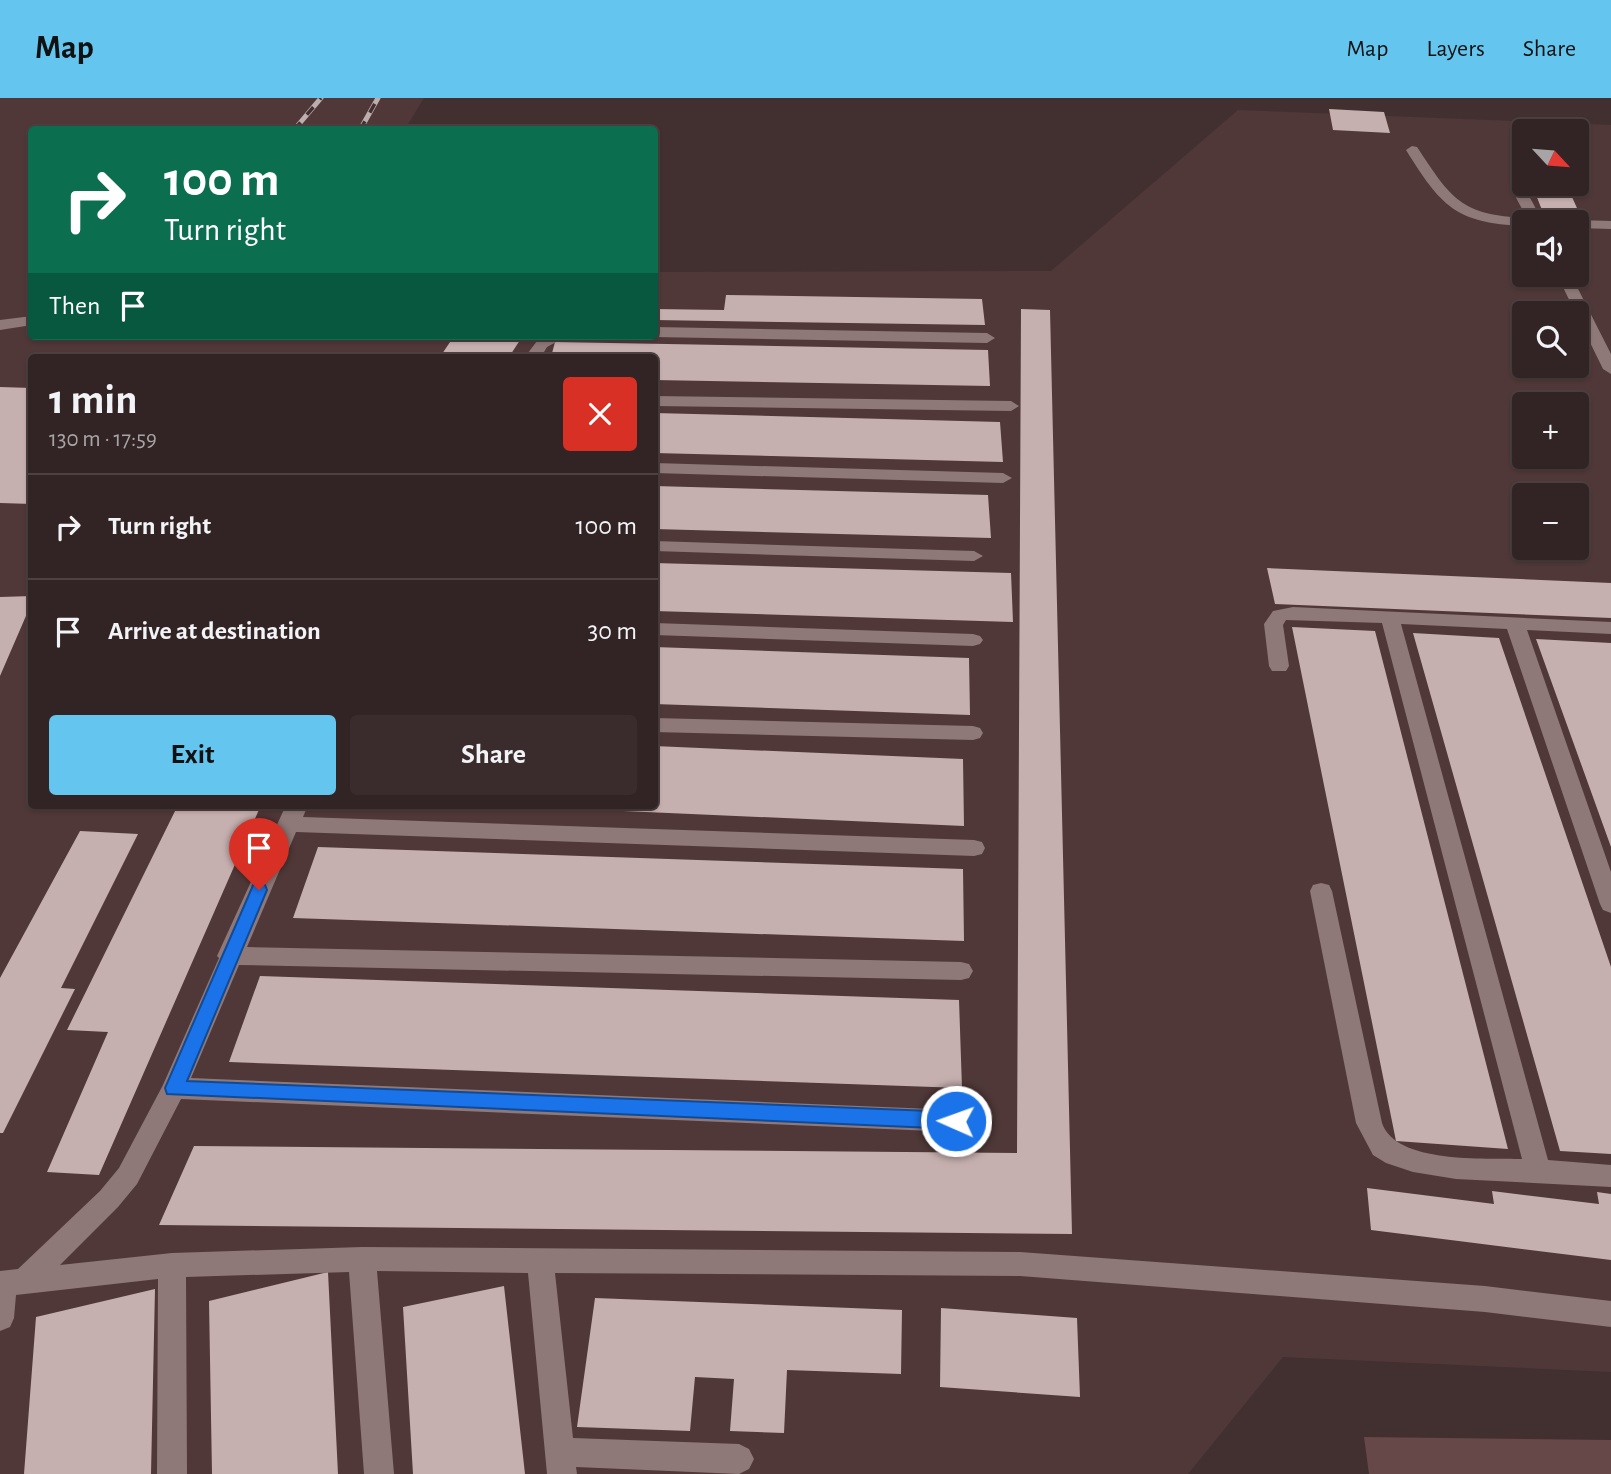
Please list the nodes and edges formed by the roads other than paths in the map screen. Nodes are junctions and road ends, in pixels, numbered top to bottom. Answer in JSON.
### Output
{"nodes":[{"id":1,"x":1412,"y":150,"type":"dead end"},
{"id":2,"x":1512,"y":221,"type":"edge"},
{"id":3,"x":1589,"y":224,"type":"edge"},
{"id":4,"x":1611,"y":225,"type":"edge"},
{"id":5,"x":1570,"y":287,"type":"edge"},
{"id":6,"x":28,"y":321,"type":"edge"},
{"id":7,"x":0,"y":325,"type":"edge"},
{"id":8,"x":658,"y":332,"type":"edge"},
{"id":9,"x":988,"y":338,"type":"dead end"},
{"id":10,"x":550,"y":340,"type":"edge"},
{"id":11,"x":535,"y":354,"type":"edge"},
{"id":12,"x":1611,"y":369,"type":"edge"},
{"id":13,"x":658,"y":401,"type":"edge"},
{"id":14,"x":1011,"y":406,"type":"dead end"},
{"id":15,"x":658,"y":468,"type":"edge"},
{"id":16,"x":1003,"y":478,"type":"dead end"},
{"id":17,"x":658,"y":546,"type":"edge"},
{"id":18,"x":974,"y":556,"type":"dead end"},
{"id":19,"x":1390,"y":618,"type":"junction"},
{"id":20,"x":1515,"y":624,"type":"junction"},
{"id":21,"x":1611,"y":628,"type":"edge"},
{"id":22,"x":658,"y":629,"type":"edge"},
{"id":23,"x":972,"y":640,"type":"dead end"},
{"id":24,"x":1279,"y":666,"type":"dead end"},
{"id":25,"x":658,"y":725,"type":"edge"},
{"id":26,"x":974,"y":733,"type":"dead end"},
{"id":27,"x":293,"y":814,"type":"edge"},
{"id":28,"x":974,"y":848,"type":"dead end"},
{"id":29,"x":1321,"y":891,"type":"dead end"},
{"id":30,"x":1611,"y":904,"type":"edge"},
{"id":31,"x":229,"y":956,"type":"junction"},
{"id":32,"x":961,"y":971,"type":"dead end"},
{"id":33,"x":174,"y":1088,"type":"junction"},
{"id":34,"x":956,"y":1121,"type":"dead end"},
{"id":35,"x":1538,"y":1171,"type":"junction"},
{"id":36,"x":1611,"y":1176,"type":"edge"},
{"id":37,"x":362,"y":1259,"type":"junction"},
{"id":38,"x":540,"y":1261,"type":"junction"},
{"id":39,"x":172,"y":1265,"type":"junction"},
{"id":40,"x":9,"y":1283,"type":"edge"},
{"id":41,"x":1611,"y":1314,"type":"edge"},
{"id":42,"x":0,"y":1318,"type":"edge"},
{"id":43,"x":739,"y":1459,"type":"dead end"},
{"id":44,"x":561,"y":1463,"type":"edge"},
{"id":45,"x":172,"y":1474,"type":"edge"},
{"id":46,"x":379,"y":1474,"type":"edge"}],
"edges":[{"from":1,"to":2,"type":"lane"},
{"from":3,"to":4,"type":"lane"},
{"from":5,"to":12,"type":"lane"},
{"from":6,"to":7,"type":"lane"},
{"from":8,"to":9,"type":"lane"},
{"from":10,"to":11,"type":"lane"},
{"from":13,"to":14,"type":"lane"},
{"from":15,"to":16,"type":"lane"},
{"from":17,"to":18,"type":"lane"},
{"from":19,"to":20,"type":"lane"},
{"from":19,"to":24,"type":"lane"},
{"from":19,"to":35,"type":"lane"},
{"from":20,"to":21,"type":"lane"},
{"from":20,"to":30,"type":"lane"},
{"from":22,"to":23,"type":"lane"},
{"from":25,"to":26,"type":"lane"},
{"from":27,"to":28,"type":"lane"},
{"from":27,"to":31,"type":"lane"},
{"from":29,"to":35,"type":"lane"},
{"from":31,"to":32,"type":"lane"},
{"from":31,"to":33,"type":"lane"},
{"from":33,"to":34,"type":"lane"},
{"from":33,"to":40,"type":"lane"},
{"from":35,"to":36,"type":"lane"},
{"from":37,"to":38,"type":"lane"},
{"from":37,"to":39,"type":"lane"},
{"from":37,"to":46,"type":"lane"},
{"from":38,"to":41,"type":"lane"},
{"from":38,"to":44,"type":"lane"},
{"from":39,"to":40,"type":"lane"},
{"from":39,"to":45,"type":"lane"},
{"from":40,"to":42,"type":"lane"},
{"from":43,"to":44,"type":"lane"}]}
